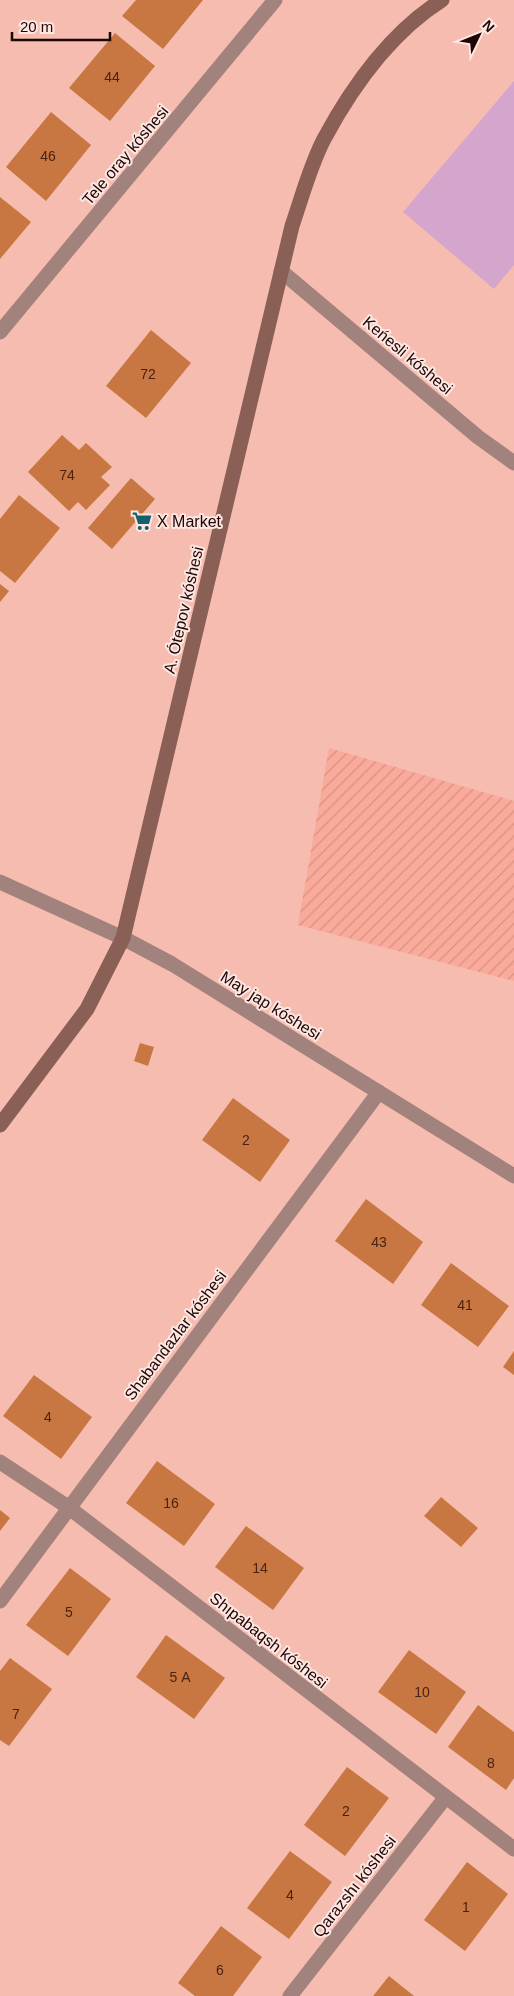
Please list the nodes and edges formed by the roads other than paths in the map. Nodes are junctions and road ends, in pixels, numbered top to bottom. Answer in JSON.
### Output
{"nodes":[{"id":1,"x":275,"y":0,"type":"edge"},
{"id":2,"x":442,"y":0,"type":"edge"},
{"id":3,"x":281,"y":271,"type":"junction"},
{"id":4,"x":0,"y":332,"type":"edge"},
{"id":5,"x":514,"y":463,"type":"edge"},
{"id":6,"x":0,"y":882,"type":"edge"},
{"id":7,"x":123,"y":938,"type":"junction"},
{"id":8,"x":379,"y":1092,"type":"junction"},
{"id":9,"x":0,"y":1125,"type":"edge"},
{"id":10,"x":514,"y":1176,"type":"edge"},
{"id":11,"x":0,"y":1462,"type":"edge"},
{"id":12,"x":68,"y":1507,"type":"junction"},
{"id":13,"x":0,"y":1600,"type":"edge"},
{"id":14,"x":445,"y":1798,"type":"junction"},
{"id":15,"x":514,"y":1849,"type":"edge"},
{"id":16,"x":290,"y":1996,"type":"edge"}],
"edges":[{"from":1,"to":4,"type":"street","name":"Tele oray kóshesi"},
{"from":2,"to":3,"type":"street","name":"A. Ótepov kóshesi"},
{"from":3,"to":5,"type":"street","name":"Keńesli kóshesi"},
{"from":3,"to":7,"type":"street","name":"A. Ótepov kóshesi"},
{"from":6,"to":7,"type":"street","name":"May jap kóshesi"},
{"from":7,"to":8,"type":"street","name":"May jap kóshesi"},
{"from":7,"to":9,"type":"street","name":"A. Ótepov kóshesi"},
{"from":8,"to":10,"type":"street","name":"May jap kóshesi"},
{"from":8,"to":12,"type":"street","name":"Shabandazlar kóshesi"},
{"from":11,"to":12,"type":"street","name":"Shıpabaqsh kóshesi"},
{"from":12,"to":13,"type":"street","name":"Shabandazlar kóshesi"},
{"from":12,"to":14,"type":"street","name":"Shıpabaqsh kóshesi"},
{"from":14,"to":15,"type":"street","name":"Shıpabaqsh kóshesi"},
{"from":14,"to":16,"type":"street","name":"Qarazshı kóshesi"}]}
